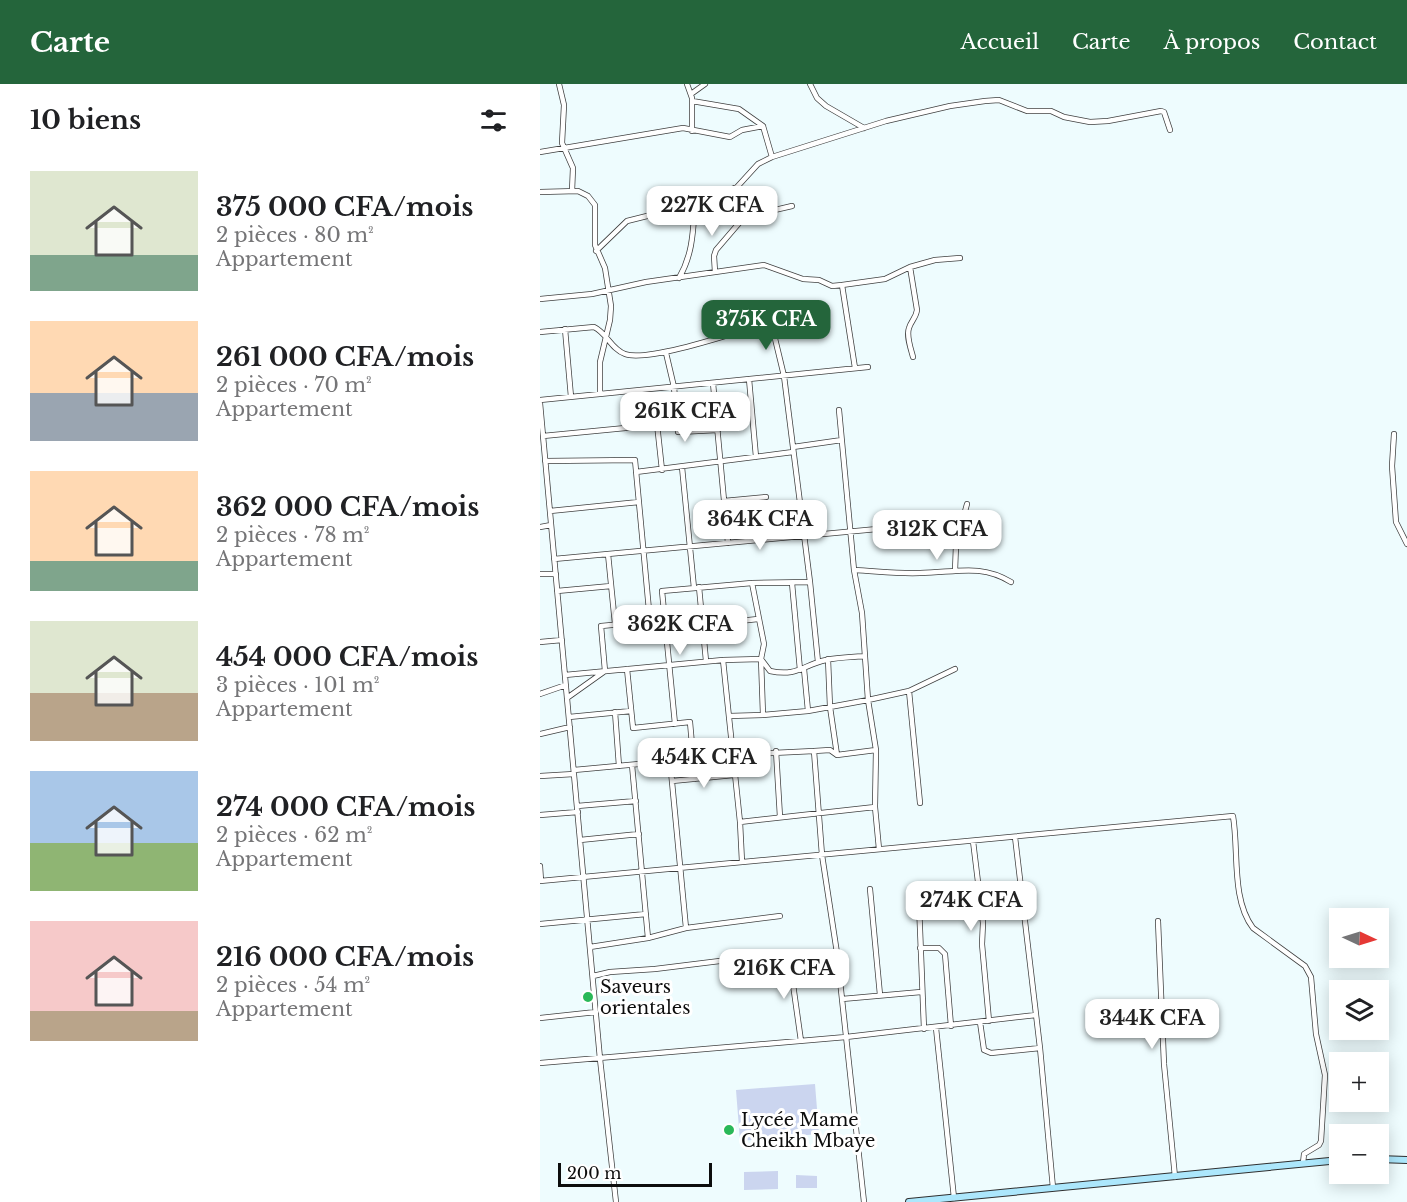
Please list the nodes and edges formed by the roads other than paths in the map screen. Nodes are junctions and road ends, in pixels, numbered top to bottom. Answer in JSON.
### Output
{"nodes":[{"id":1,"x":559,"y":84,"type":"edge"},
{"id":2,"x":687,"y":84,"type":"edge"},
{"id":3,"x":705,"y":84,"type":"edge"},
{"id":4,"x":810,"y":84,"type":"edge"},
{"id":5,"x":691,"y":94,"type":"junction"},
{"id":6,"x":692,"y":101,"type":"junction"},
{"id":7,"x":763,"y":126,"type":"junction"},
{"id":8,"x":864,"y":128,"type":"junction"},
{"id":9,"x":1170,"y":129,"type":"dead end"},
{"id":10,"x":692,"y":131,"type":"junction"},
{"id":11,"x":565,"y":148,"type":"junction"},
{"id":12,"x":540,"y":152,"type":"edge"},
{"id":13,"x":772,"y":157,"type":"junction"},
{"id":14,"x":572,"y":191,"type":"junction"},
{"id":15,"x":540,"y":192,"type":"edge"},
{"id":16,"x":695,"y":204,"type":"junction"},
{"id":17,"x":792,"y":207,"type":"dead end"},
{"id":18,"x":746,"y":215,"type":"junction"},
{"id":19,"x":596,"y":251,"type":"junction"},
{"id":20,"x":960,"y":258,"type":"dead end"},
{"id":21,"x":910,"y":267,"type":"junction"},
{"id":22,"x":715,"y":272,"type":"junction"},
{"id":23,"x":679,"y":278,"type":"junction"},
{"id":24,"x":842,"y":285,"type":"junction"},
{"id":25,"x":610,"y":291,"type":"junction"},
{"id":26,"x":540,"y":299,"type":"edge"},
{"id":27,"x":565,"y":329,"type":"junction"},
{"id":28,"x":540,"y":332,"type":"edge"},
{"id":29,"x":606,"y":337,"type":"junction"},
{"id":30,"x":666,"y":353,"type":"junction"},
{"id":31,"x":913,"y":357,"type":"dead end"},
{"id":32,"x":868,"y":367,"type":"dead end"},
{"id":33,"x":855,"y":368,"type":"junction"},
{"id":34,"x":784,"y":376,"type":"junction"},
{"id":35,"x":749,"y":379,"type":"junction"},
{"id":36,"x":713,"y":383,"type":"junction"},
{"id":37,"x":674,"y":387,"type":"junction"},
{"id":38,"x":600,"y":394,"type":"junction"},
{"id":39,"x":571,"y":397,"type":"junction"},
{"id":40,"x":540,"y":402,"type":"edge"},
{"id":41,"x":839,"y":410,"type":"dead end"},
{"id":42,"x":677,"y":423,"type":"junction"},
{"id":43,"x":657,"y":424,"type":"junction"},
{"id":44,"x":718,"y":430,"type":"junction"},
{"id":45,"x":1394,"y":434,"type":"dead end"},
{"id":46,"x":543,"y":436,"type":"junction"},
{"id":47,"x":842,"y":440,"type":"junction"},
{"id":48,"x":793,"y":450,"type":"junction"},
{"id":49,"x":756,"y":457,"type":"junction"},
{"id":50,"x":545,"y":461,"type":"junction"},
{"id":51,"x":721,"y":462,"type":"junction"},
{"id":52,"x":682,"y":467,"type":"junction"},
{"id":53,"x":662,"y":470,"type":"junction"},
{"id":54,"x":636,"y":472,"type":"junction"},
{"id":55,"x":547,"y":479,"type":"junction"},
{"id":56,"x":540,"y":480,"type":"edge"},
{"id":57,"x":766,"y":497,"type":"dead end"},
{"id":58,"x":724,"y":501,"type":"junction"},
{"id":59,"x":639,"y":502,"type":"junction"},
{"id":60,"x":968,"y":504,"type":"dead end"},
{"id":61,"x":550,"y":511,"type":"junction"},
{"id":62,"x":963,"y":521,"type":"junction"},
{"id":63,"x":551,"y":525,"type":"junction"},
{"id":64,"x":540,"y":527,"type":"edge"},
{"id":65,"x":850,"y":531,"type":"junction"},
{"id":66,"x":803,"y":536,"type":"junction"},
{"id":67,"x":728,"y":543,"type":"junction"},
{"id":68,"x":1407,"y":544,"type":"edge"},
{"id":69,"x":690,"y":546,"type":"junction"},
{"id":70,"x":643,"y":551,"type":"junction"},
{"id":71,"x":608,"y":554,"type":"junction"},
{"id":72,"x":554,"y":559,"type":"junction"},
{"id":73,"x":854,"y":570,"type":"junction"},
{"id":74,"x":955,"y":571,"type":"junction"},
{"id":75,"x":540,"y":574,"type":"edge"},
{"id":76,"x":556,"y":574,"type":"junction"},
{"id":77,"x":810,"y":582,"type":"junction"},
{"id":78,"x":1011,"y":582,"type":"dead end"},
{"id":79,"x":752,"y":583,"type":"junction"},
{"id":80,"x":792,"y":583,"type":"junction"},
{"id":81,"x":611,"y":586,"type":"junction"},
{"id":82,"x":696,"y":588,"type":"junction"},
{"id":83,"x":557,"y":591,"type":"junction"},
{"id":84,"x":758,"y":619,"type":"junction"},
{"id":85,"x":665,"y":620,"type":"junction"},
{"id":86,"x":650,"y":621,"type":"junction"},
{"id":87,"x":615,"y":624,"type":"junction"},
{"id":88,"x":703,"y":625,"type":"junction"},
{"id":89,"x":562,"y":640,"type":"junction"},
{"id":90,"x":540,"y":642,"type":"edge"},
{"id":91,"x":865,"y":657,"type":"junction"},
{"id":92,"x":761,"y":658,"type":"junction"},
{"id":93,"x":828,"y":659,"type":"junction"},
{"id":94,"x":723,"y":660,"type":"junction"},
{"id":95,"x":706,"y":661,"type":"junction"},
{"id":96,"x":818,"y":662,"type":"junction"},
{"id":97,"x":669,"y":665,"type":"junction"},
{"id":98,"x":627,"y":669,"type":"junction"},
{"id":99,"x":956,"y":669,"type":"dead end"},
{"id":100,"x":802,"y":670,"type":"junction"},
{"id":101,"x":605,"y":671,"type":"junction"},
{"id":102,"x":565,"y":675,"type":"junction"},
{"id":103,"x":566,"y":685,"type":"junction"},
{"id":104,"x":909,"y":691,"type":"junction"},
{"id":105,"x":540,"y":694,"type":"edge"},
{"id":106,"x":567,"y":698,"type":"junction"},
{"id":107,"x":868,"y":700,"type":"junction"},
{"id":108,"x":830,"y":707,"type":"junction"},
{"id":109,"x":631,"y":711,"type":"junction"},
{"id":110,"x":808,"y":711,"type":"junction"},
{"id":111,"x":615,"y":712,"type":"junction"},
{"id":112,"x":763,"y":715,"type":"junction"},
{"id":113,"x":729,"y":716,"type":"junction"},
{"id":114,"x":569,"y":717,"type":"junction"},
{"id":115,"x":675,"y":724,"type":"junction"},
{"id":116,"x":570,"y":727,"type":"junction"},
{"id":117,"x":540,"y":734,"type":"edge"},
{"id":118,"x":876,"y":750,"type":"junction"},
{"id":119,"x":814,"y":751,"type":"junction"},
{"id":120,"x":776,"y":752,"type":"junction"},
{"id":121,"x":732,"y":754,"type":"junction"},
{"id":122,"x":837,"y":754,"type":"junction"},
{"id":123,"x":693,"y":759,"type":"junction"},
{"id":124,"x":670,"y":761,"type":"junction"},
{"id":125,"x":632,"y":765,"type":"junction"},
{"id":126,"x":620,"y":766,"type":"junction"},
{"id":127,"x":574,"y":772,"type":"junction"},
{"id":128,"x":734,"y":775,"type":"junction"},
{"id":129,"x":540,"y":776,"type":"edge"},
{"id":130,"x":695,"y":779,"type":"junction"},
{"id":131,"x":672,"y":781,"type":"junction"},
{"id":132,"x":636,"y":801,"type":"junction"},
{"id":133,"x":920,"y":803,"type":"dead end"},
{"id":134,"x":875,"y":807,"type":"junction"},
{"id":135,"x":577,"y":809,"type":"junction"},
{"id":136,"x":817,"y":813,"type":"junction"},
{"id":137,"x":540,"y":815,"type":"edge"},
{"id":138,"x":780,"y":817,"type":"junction"},
{"id":139,"x":740,"y":822,"type":"junction"},
{"id":140,"x":639,"y":834,"type":"junction"},
{"id":141,"x":1016,"y":837,"type":"junction"},
{"id":142,"x":580,"y":840,"type":"junction"},
{"id":143,"x":973,"y":841,"type":"junction"},
{"id":144,"x":879,"y":849,"type":"junction"},
{"id":145,"x":822,"y":855,"type":"junction"},
{"id":146,"x":742,"y":862,"type":"junction"},
{"id":147,"x":540,"y":866,"type":"edge"},
{"id":148,"x":681,"y":868,"type":"junction"},
{"id":149,"x":642,"y":872,"type":"junction"},
{"id":150,"x":584,"y":877,"type":"junction"},
{"id":151,"x":541,"y":881,"type":"edge"},
{"id":152,"x":870,"y":889,"type":"dead end"},
{"id":153,"x":1022,"y":891,"type":"junction"},
{"id":154,"x":979,"y":896,"type":"junction"},
{"id":155,"x":646,"y":914,"type":"junction"},
{"id":156,"x":780,"y":916,"type":"dead end"},
{"id":157,"x":588,"y":920,"type":"junction"},
{"id":158,"x":1158,"y":921,"type":"dead end"},
{"id":159,"x":540,"y":924,"type":"edge"},
{"id":160,"x":686,"y":928,"type":"junction"},
{"id":161,"x":648,"y":938,"type":"junction"},
{"id":162,"x":590,"y":947,"type":"junction"},
{"id":163,"x":920,"y":948,"type":"junction"},
{"id":164,"x":837,"y":953,"type":"junction"},
{"id":165,"x":789,"y":956,"type":"junction"},
{"id":166,"x":593,"y":976,"type":"junction"},
{"id":167,"x":921,"y":992,"type":"junction"},
{"id":168,"x":880,"y":995,"type":"junction"},
{"id":169,"x":842,"y":999,"type":"junction"},
{"id":170,"x":596,"y":1012,"type":"junction"},
{"id":171,"x":1036,"y":1015,"type":"junction"},
{"id":172,"x":540,"y":1018,"type":"edge"},
{"id":173,"x":989,"y":1021,"type":"junction"},
{"id":174,"x":980,"y":1022,"type":"junction"},
{"id":175,"x":951,"y":1026,"type":"junction"},
{"id":176,"x":936,"y":1028,"type":"junction"},
{"id":177,"x":924,"y":1029,"type":"junction"},
{"id":178,"x":846,"y":1037,"type":"junction"},
{"id":179,"x":801,"y":1041,"type":"junction"},
{"id":180,"x":1040,"y":1048,"type":"junction"},
{"id":181,"x":600,"y":1059,"type":"junction"},
{"id":182,"x":540,"y":1063,"type":"edge"},
{"id":183,"x":1389,"y":1159,"type":"edge"},
{"id":184,"x":1407,"y":1160,"type":"edge"},
{"id":185,"x":1329,"y":1161,"type":"edge"},
{"id":186,"x":1303,"y":1163,"type":"junction"},
{"id":187,"x":1175,"y":1177,"type":"junction"},
{"id":188,"x":1053,"y":1188,"type":"junction"},
{"id":189,"x":954,"y":1198,"type":"junction"},
{"id":190,"x":965,"y":1199,"type":"edge"},
{"id":191,"x":616,"y":1202,"type":"edge"},
{"id":192,"x":864,"y":1202,"type":"edge"},
{"id":193,"x":909,"y":1202,"type":"edge"}],
"edges":[{"from":1,"to":11,"type":"street"},
{"from":2,"to":5,"type":"street"},
{"from":3,"to":5,"type":"street"},
{"from":4,"to":8,"type":"street"},
{"from":5,"to":6,"type":"street"},
{"from":6,"to":7,"type":"street"},
{"from":6,"to":10,"type":"street"},
{"from":7,"to":10,"type":"street"},
{"from":7,"to":13,"type":"street"},
{"from":8,"to":9,"type":"street"},
{"from":8,"to":13,"type":"street"},
{"from":10,"to":11,"type":"street"},
{"from":11,"to":12,"type":"street"},
{"from":11,"to":14,"type":"street"},
{"from":13,"to":16,"type":"street"},
{"from":14,"to":15,"type":"street"},
{"from":14,"to":19,"type":"street"},
{"from":16,"to":18,"type":"street"},
{"from":16,"to":19,"type":"street"},
{"from":16,"to":23,"type":"street"},
{"from":17,"to":18,"type":"street"},
{"from":18,"to":22,"type":"street"},
{"from":19,"to":25,"type":"street"},
{"from":20,"to":21,"type":"street"},
{"from":21,"to":24,"type":"street"},
{"from":21,"to":31,"type":"street"},
{"from":22,"to":23,"type":"street"},
{"from":22,"to":24,"type":"street"},
{"from":23,"to":25,"type":"street"},
{"from":24,"to":33,"type":"street"},
{"from":25,"to":26,"type":"street"},
{"from":25,"to":29,"type":"street"},
{"from":27,"to":28,"type":"street"},
{"from":27,"to":29,"type":"street"},
{"from":27,"to":39,"type":"street"},
{"from":29,"to":30,"type":"street"},
{"from":29,"to":38,"type":"street"},
{"from":30,"to":34,"type":"street"},
{"from":30,"to":37,"type":"street"},
{"from":32,"to":33,"type":"street"},
{"from":33,"to":34,"type":"street"},
{"from":34,"to":35,"type":"street"},
{"from":34,"to":48,"type":"street"},
{"from":35,"to":36,"type":"street"},
{"from":35,"to":49,"type":"street"},
{"from":36,"to":37,"type":"street"},
{"from":36,"to":44,"type":"street"},
{"from":37,"to":38,"type":"street"},
{"from":37,"to":42,"type":"street"},
{"from":38,"to":39,"type":"street"},
{"from":39,"to":40,"type":"street"},
{"from":40,"to":46,"type":"street"},
{"from":41,"to":47,"type":"street"},
{"from":42,"to":43,"type":"street"},
{"from":42,"to":44,"type":"street"},
{"from":43,"to":46,"type":"street"},
{"from":43,"to":53,"type":"street"},
{"from":44,"to":51,"type":"street"},
{"from":45,"to":68,"type":"street"},
{"from":46,"to":50,"type":"street"},
{"from":47,"to":48,"type":"street"},
{"from":47,"to":65,"type":"street"},
{"from":48,"to":49,"type":"street"},
{"from":48,"to":66,"type":"street"},
{"from":49,"to":51,"type":"street"},
{"from":50,"to":54,"type":"street"},
{"from":50,"to":55,"type":"street"},
{"from":51,"to":52,"type":"street"},
{"from":51,"to":58,"type":"street"},
{"from":52,"to":53,"type":"street"},
{"from":52,"to":69,"type":"street"},
{"from":53,"to":54,"type":"street"},
{"from":54,"to":59,"type":"street"},
{"from":55,"to":56,"type":"street"},
{"from":55,"to":61,"type":"street"},
{"from":57,"to":58,"type":"street"},
{"from":58,"to":67,"type":"street"},
{"from":59,"to":61,"type":"street"},
{"from":59,"to":70,"type":"street"},
{"from":60,"to":62,"type":"street"},
{"from":61,"to":63,"type":"street"},
{"from":62,"to":65,"type":"street"},
{"from":62,"to":74,"type":"street"},
{"from":63,"to":64,"type":"street"},
{"from":63,"to":72,"type":"street"},
{"from":65,"to":66,"type":"street"},
{"from":65,"to":73,"type":"street"},
{"from":66,"to":67,"type":"street"},
{"from":66,"to":77,"type":"street"},
{"from":67,"to":69,"type":"street"},
{"from":69,"to":70,"type":"street"},
{"from":69,"to":82,"type":"street"},
{"from":70,"to":71,"type":"street"},
{"from":70,"to":86,"type":"street"},
{"from":71,"to":72,"type":"street"},
{"from":71,"to":81,"type":"street"},
{"from":72,"to":76,"type":"street"},
{"from":73,"to":74,"type":"street"},
{"from":73,"to":91,"type":"street"},
{"from":74,"to":78,"type":"street"},
{"from":75,"to":76,"type":"street"},
{"from":76,"to":83,"type":"street"},
{"from":77,"to":80,"type":"street"},
{"from":77,"to":96,"type":"street"},
{"from":79,"to":80,"type":"street"},
{"from":79,"to":82,"type":"street"},
{"from":79,"to":84,"type":"street"},
{"from":80,"to":100,"type":"street"},
{"from":81,"to":83,"type":"street"},
{"from":81,"to":87,"type":"street"},
{"from":82,"to":85,"type":"street"},
{"from":82,"to":88,"type":"street"},
{"from":83,"to":89,"type":"street"},
{"from":84,"to":88,"type":"street"},
{"from":84,"to":92,"type":"street"},
{"from":85,"to":86,"type":"street"},
{"from":85,"to":97,"type":"street"},
{"from":86,"to":87,"type":"street"},
{"from":87,"to":101,"type":"street"},
{"from":88,"to":95,"type":"street"},
{"from":89,"to":90,"type":"street"},
{"from":89,"to":102,"type":"street"},
{"from":91,"to":93,"type":"street"},
{"from":91,"to":107,"type":"street"},
{"from":92,"to":94,"type":"street"},
{"from":92,"to":100,"type":"street"},
{"from":92,"to":112,"type":"street"},
{"from":93,"to":96,"type":"street"},
{"from":93,"to":108,"type":"street"},
{"from":94,"to":95,"type":"street"},
{"from":94,"to":113,"type":"street"},
{"from":95,"to":97,"type":"street"},
{"from":96,"to":100,"type":"street"},
{"from":97,"to":98,"type":"street"},
{"from":97,"to":115,"type":"street"},
{"from":98,"to":101,"type":"street"},
{"from":98,"to":109,"type":"street"},
{"from":99,"to":104,"type":"street"},
{"from":100,"to":110,"type":"street"},
{"from":101,"to":102,"type":"street"},
{"from":101,"to":106,"type":"street"},
{"from":102,"to":103,"type":"street"},
{"from":103,"to":105,"type":"street"},
{"from":103,"to":106,"type":"street"},
{"from":104,"to":107,"type":"street"},
{"from":104,"to":133,"type":"street"},
{"from":106,"to":114,"type":"street"},
{"from":107,"to":108,"type":"street"},
{"from":107,"to":118,"type":"street"},
{"from":108,"to":110,"type":"street"},
{"from":108,"to":122,"type":"street"},
{"from":109,"to":111,"type":"street"},
{"from":109,"to":115,"type":"street"},
{"from":110,"to":112,"type":"street"},
{"from":111,"to":114,"type":"street"},
{"from":111,"to":126,"type":"street"},
{"from":112,"to":113,"type":"street"},
{"from":113,"to":121,"type":"street"},
{"from":114,"to":116,"type":"street"},
{"from":115,"to":123,"type":"street"},
{"from":116,"to":117,"type":"street"},
{"from":116,"to":127,"type":"street"},
{"from":118,"to":122,"type":"street"},
{"from":118,"to":134,"type":"street"},
{"from":119,"to":120,"type":"street"},
{"from":119,"to":122,"type":"street"},
{"from":119,"to":136,"type":"street"},
{"from":120,"to":121,"type":"street"},
{"from":120,"to":138,"type":"street"},
{"from":121,"to":128,"type":"street"},
{"from":123,"to":124,"type":"street"},
{"from":123,"to":130,"type":"street"},
{"from":124,"to":125,"type":"street"},
{"from":124,"to":131,"type":"street"},
{"from":125,"to":126,"type":"street"},
{"from":125,"to":132,"type":"street"},
{"from":126,"to":127,"type":"street"},
{"from":127,"to":129,"type":"street"},
{"from":127,"to":135,"type":"street"},
{"from":128,"to":130,"type":"street"},
{"from":128,"to":139,"type":"street"},
{"from":130,"to":131,"type":"street"},
{"from":131,"to":148,"type":"street"},
{"from":132,"to":135,"type":"street"},
{"from":132,"to":140,"type":"street"},
{"from":134,"to":136,"type":"street"},
{"from":134,"to":144,"type":"street"},
{"from":135,"to":137,"type":"street"},
{"from":135,"to":142,"type":"street"},
{"from":136,"to":138,"type":"street"},
{"from":136,"to":145,"type":"street"},
{"from":138,"to":139,"type":"street"},
{"from":139,"to":146,"type":"street"},
{"from":140,"to":142,"type":"street"},
{"from":140,"to":149,"type":"street"},
{"from":141,"to":143,"type":"street"},
{"from":141,"to":153,"type":"street"},
{"from":141,"to":186,"type":"street"},
{"from":142,"to":150,"type":"street"},
{"from":143,"to":144,"type":"street"},
{"from":143,"to":154,"type":"street"},
{"from":144,"to":145,"type":"street"},
{"from":145,"to":146,"type":"street"},
{"from":145,"to":164,"type":"street"},
{"from":146,"to":148,"type":"street"},
{"from":147,"to":151,"type":"street"},
{"from":148,"to":149,"type":"street"},
{"from":148,"to":160,"type":"street"},
{"from":149,"to":150,"type":"street"},
{"from":149,"to":155,"type":"street"},
{"from":150,"to":151,"type":"street"},
{"from":150,"to":157,"type":"street"},
{"from":152,"to":168,"type":"street"},
{"from":153,"to":154,"type":"street"},
{"from":153,"to":171,"type":"street"},
{"from":154,"to":163,"type":"street"},
{"from":154,"to":173,"type":"street"},
{"from":155,"to":157,"type":"street"},
{"from":155,"to":161,"type":"street"},
{"from":156,"to":160,"type":"street"},
{"from":157,"to":159,"type":"street"},
{"from":157,"to":162,"type":"street"},
{"from":158,"to":187,"type":"street"},
{"from":160,"to":161,"type":"street"},
{"from":161,"to":162,"type":"street"},
{"from":162,"to":166,"type":"street"},
{"from":163,"to":167,"type":"street"},
{"from":163,"to":175,"type":"street"},
{"from":164,"to":165,"type":"street"},
{"from":164,"to":169,"type":"street"},
{"from":165,"to":166,"type":"street"},
{"from":165,"to":179,"type":"street"},
{"from":166,"to":170,"type":"street"},
{"from":167,"to":168,"type":"street"},
{"from":167,"to":177,"type":"street"},
{"from":168,"to":169,"type":"street"},
{"from":169,"to":178,"type":"street"},
{"from":170,"to":172,"type":"street"},
{"from":170,"to":181,"type":"street"},
{"from":171,"to":173,"type":"street"},
{"from":171,"to":180,"type":"street"},
{"from":173,"to":174,"type":"street"},
{"from":174,"to":175,"type":"street"},
{"from":174,"to":180,"type":"street"},
{"from":175,"to":176,"type":"street"},
{"from":176,"to":177,"type":"street"},
{"from":176,"to":189,"type":"street"},
{"from":177,"to":178,"type":"street"},
{"from":178,"to":179,"type":"street"},
{"from":178,"to":192,"type":"street"},
{"from":179,"to":181,"type":"street"},
{"from":180,"to":188,"type":"street"},
{"from":181,"to":182,"type":"street"},
{"from":181,"to":191,"type":"street"},
{"from":183,"to":184,"type":"main road"},
{"from":185,"to":186,"type":"main road"},
{"from":186,"to":187,"type":"main road"},
{"from":187,"to":188,"type":"main road"},
{"from":188,"to":190,"type":"main road"},
{"from":189,"to":190,"type":"main road"},
{"from":189,"to":193,"type":"main road"}]}
